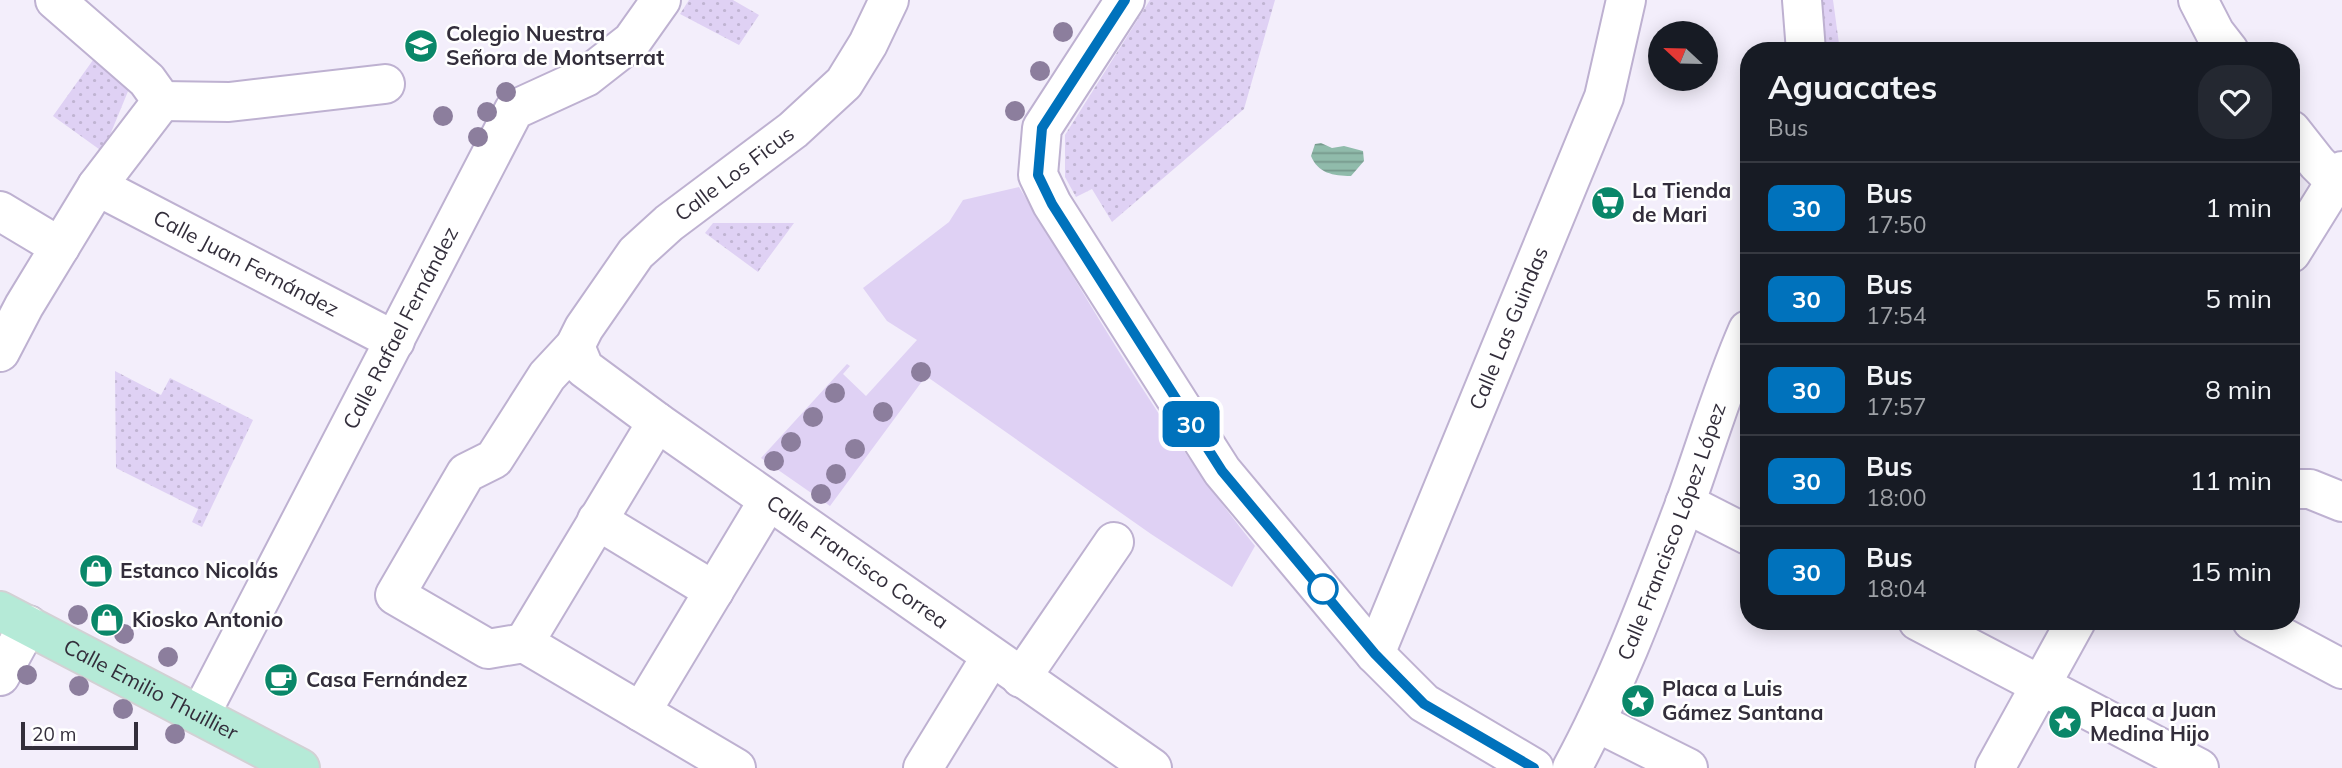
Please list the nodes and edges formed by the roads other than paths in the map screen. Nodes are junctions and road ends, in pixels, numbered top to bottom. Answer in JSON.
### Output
{"nodes":[{"id":1,"x":55,"y":0,"type":"edge"},
{"id":2,"x":661,"y":0,"type":"edge"},
{"id":3,"x":889,"y":0,"type":"edge"},
{"id":4,"x":1125,"y":0,"type":"edge"},
{"id":5,"x":1626,"y":0,"type":"edge"},
{"id":6,"x":1802,"y":0,"type":"edge"},
{"id":7,"x":2205,"y":3,"type":"edge"},
{"id":8,"x":1804,"y":42,"type":"edge"},
{"id":9,"x":2224,"y":42,"type":"edge"},
{"id":10,"x":385,"y":84,"type":"dead end"},
{"id":11,"x":162,"y":101,"type":"junction"},
{"id":12,"x":2300,"y":139,"type":"edge"},
{"id":13,"x":2340,"y":180,"type":"edge"},
{"id":14,"x":97,"y":186,"type":"junction"},
{"id":15,"x":0,"y":211,"type":"edge"},
{"id":16,"x":2300,"y":240,"type":"edge"},
{"id":17,"x":60,"y":247,"type":"junction"},
{"id":18,"x":395,"y":341,"type":"junction"},
{"id":19,"x":575,"y":346,"type":"junction"},
{"id":20,"x":1740,"y":347,"type":"edge"},
{"id":21,"x":0,"y":352,"type":"edge"},
{"id":22,"x":657,"y":422,"type":"junction"},
{"id":23,"x":2300,"y":489,"type":"edge"},
{"id":24,"x":768,"y":501,"type":"junction"},
{"id":25,"x":2342,"y":502,"type":"edge"},
{"id":26,"x":1685,"y":503,"type":"junction"},
{"id":27,"x":597,"y":520,"type":"junction"},
{"id":28,"x":1740,"y":531,"type":"edge"},
{"id":29,"x":1114,"y":542,"type":"dead end"},
{"id":30,"x":714,"y":591,"type":"junction"},
{"id":31,"x":14,"y":618,"type":"edge"},
{"id":32,"x":1936,"y":630,"type":"edge"},
{"id":33,"x":2072,"y":630,"type":"edge"},
{"id":34,"x":2269,"y":630,"type":"edge"},
{"id":35,"x":524,"y":643,"type":"junction"},
{"id":36,"x":1375,"y":654,"type":"junction"},
{"id":37,"x":1006,"y":667,"type":"junction"},
{"id":38,"x":2342,"y":669,"type":"edge"},
{"id":39,"x":0,"y":676,"type":"edge"},
{"id":40,"x":2041,"y":684,"type":"junction"},
{"id":41,"x":640,"y":712,"type":"junction"},
{"id":42,"x":200,"y":715,"type":"junction"},
{"id":43,"x":1596,"y":723,"type":"junction"},
{"id":44,"x":300,"y":768,"type":"edge"},
{"id":45,"x":736,"y":768,"type":"edge"},
{"id":46,"x":923,"y":768,"type":"edge"},
{"id":47,"x":1152,"y":768,"type":"edge"},
{"id":48,"x":1534,"y":768,"type":"edge"},
{"id":49,"x":1572,"y":768,"type":"edge"},
{"id":50,"x":1688,"y":768,"type":"edge"},
{"id":51,"x":1995,"y":768,"type":"edge"},
{"id":52,"x":2199,"y":768,"type":"edge"}],
"edges":[{"from":1,"to":11,"type":"street"},
{"from":2,"to":18,"type":"street","name":"Calle Rafael Fernández"},
{"from":3,"to":19,"type":"street","name":"Calle Los Ficus"},
{"from":4,"to":36,"type":"street"},
{"from":5,"to":36,"type":"street","name":"Calle Las Guindas"},
{"from":6,"to":8,"type":"street"},
{"from":7,"to":9,"type":"street"},
{"from":10,"to":11,"type":"street"},
{"from":11,"to":14,"type":"street"},
{"from":12,"to":13,"type":"street"},
{"from":13,"to":16,"type":"street"},
{"from":14,"to":17,"type":"street"},
{"from":14,"to":18,"type":"street","name":"Calle Juan Fernández"},
{"from":15,"to":17,"type":"street"},
{"from":17,"to":21,"type":"street"},
{"from":18,"to":42,"type":"street","name":"Calle Rafael Fernández"},
{"from":19,"to":22,"type":"street","name":"Calle Francisco Correa"},
{"from":19,"to":35,"type":"street","name":"Calle Los Ficus"},
{"from":20,"to":26,"type":"street","name":"Calle Francisco López López"},
{"from":22,"to":24,"type":"street","name":"Calle Francisco Correa"},
{"from":22,"to":27,"type":"street"},
{"from":23,"to":25,"type":"street"},
{"from":24,"to":30,"type":"street"},
{"from":24,"to":37,"type":"street","name":"Calle Francisco Correa"},
{"from":26,"to":28,"type":"street"},
{"from":26,"to":43,"type":"street","name":"Calle Francisco López López"},
{"from":27,"to":30,"type":"street"},
{"from":27,"to":35,"type":"street"},
{"from":29,"to":37,"type":"street"},
{"from":30,"to":41,"type":"street"},
{"from":31,"to":39,"type":"street"},
{"from":31,"to":42,"type":"main road","name":"Calle Emilio Thuillier"},
{"from":32,"to":40,"type":"street"},
{"from":33,"to":40,"type":"street"},
{"from":34,"to":38,"type":"street"},
{"from":35,"to":41,"type":"street"},
{"from":36,"to":48,"type":"street"},
{"from":37,"to":46,"type":"street"},
{"from":37,"to":47,"type":"street","name":"Calle Francisco Correa"},
{"from":40,"to":51,"type":"street"},
{"from":40,"to":52,"type":"street"},
{"from":41,"to":45,"type":"street"},
{"from":42,"to":44,"type":"main road","name":"Calle Emilio Thuillier"},
{"from":43,"to":49,"type":"street","name":"Calle Francisco López López"},
{"from":43,"to":50,"type":"street"}]}
